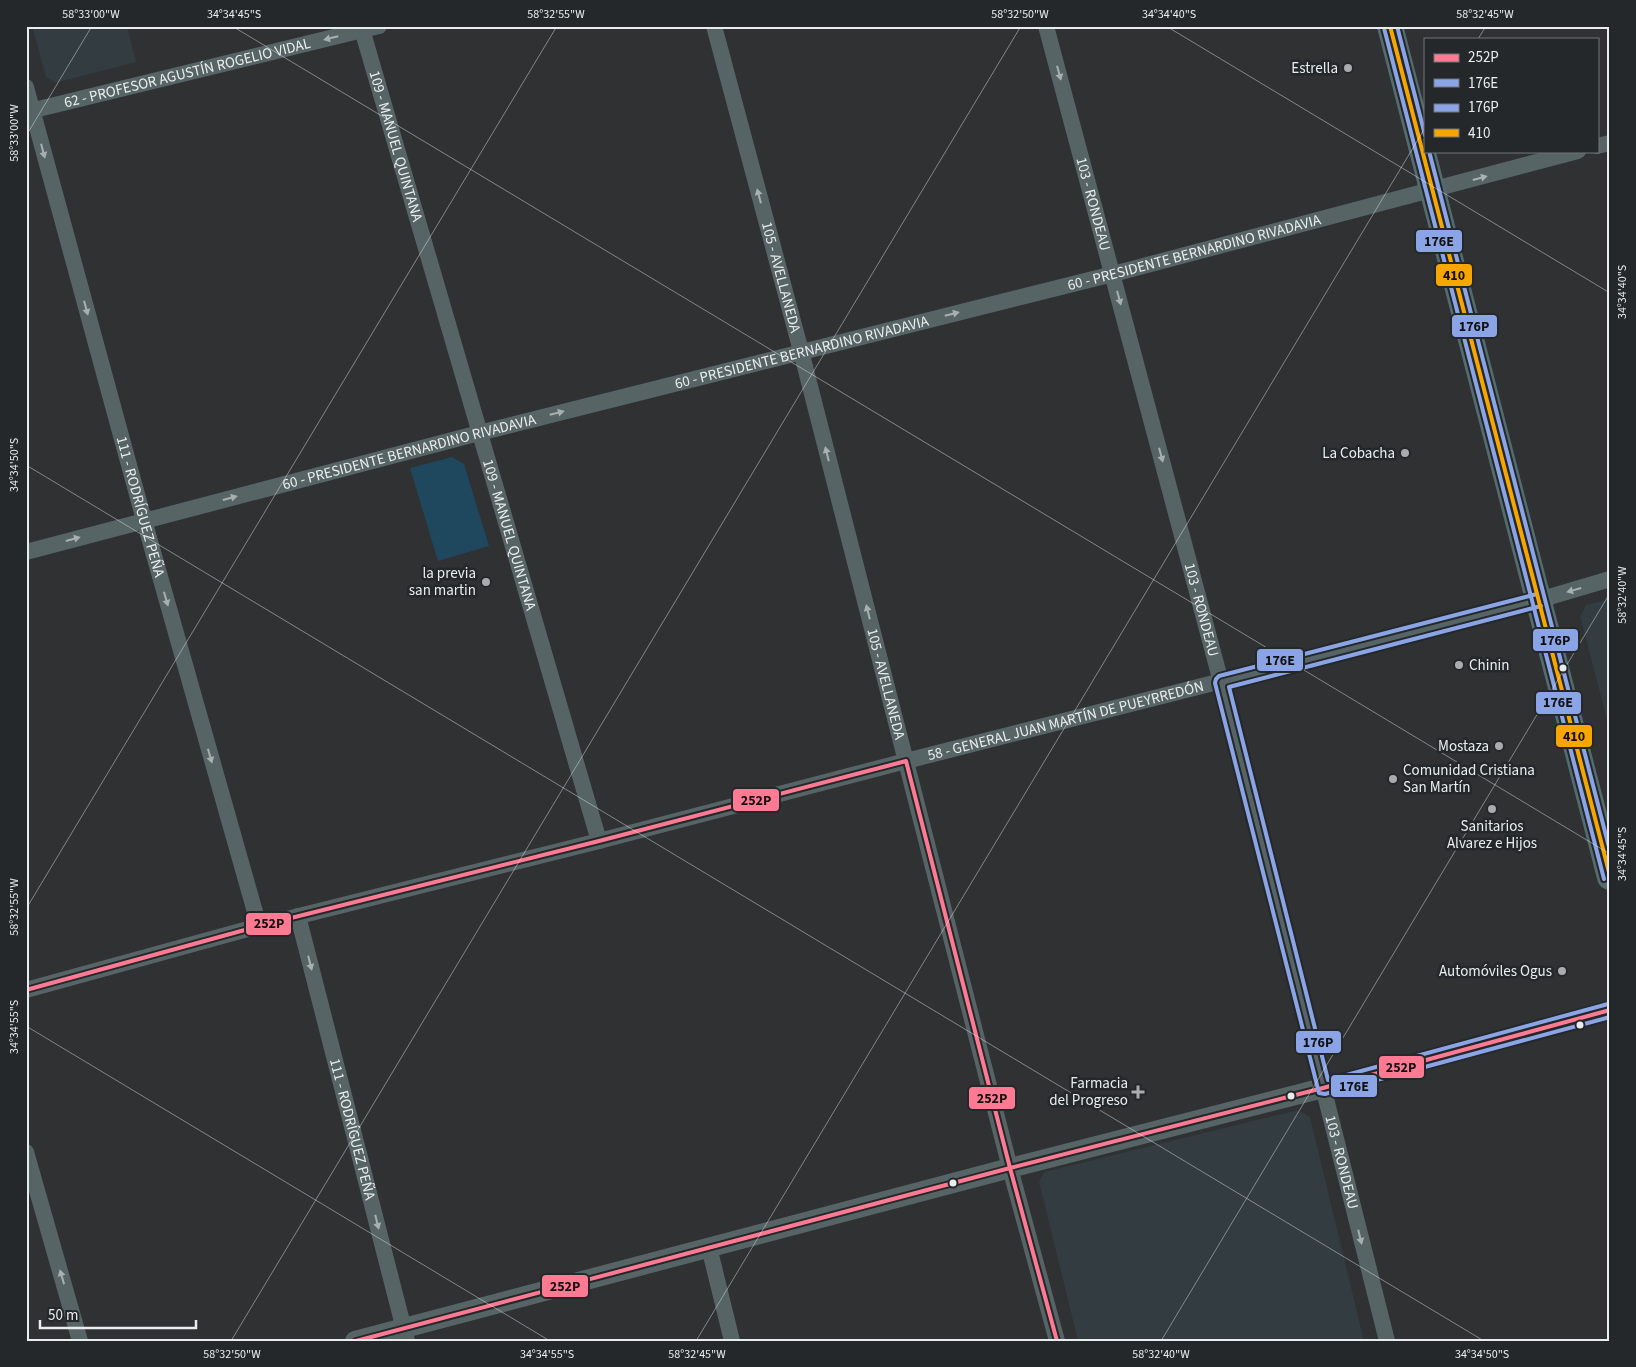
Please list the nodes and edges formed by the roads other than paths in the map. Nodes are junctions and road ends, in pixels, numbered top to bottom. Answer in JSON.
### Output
{"nodes":[{"id":1,"x":379,"y":26,"type":"edge"},
{"id":2,"x":714,"y":26,"type":"edge"},
{"id":3,"x":1046,"y":26,"type":"edge"},
{"id":4,"x":1390,"y":26,"type":"edge"},
{"id":5,"x":362,"y":29,"type":"edge"},
{"id":6,"x":26,"y":87,"type":"edge"},
{"id":7,"x":29,"y":111,"type":"edge"},
{"id":8,"x":1610,"y":142,"type":"edge"},
{"id":9,"x":1598,"y":146,"type":"edge"},
{"id":10,"x":1574,"y":152,"type":"edge"},
{"id":11,"x":1433,"y":191,"type":"junction"},
{"id":12,"x":1113,"y":274,"type":"junction"},
{"id":13,"x":801,"y":351,"type":"junction"},
{"id":14,"x":479,"y":432,"type":"junction"},
{"id":15,"x":144,"y":520,"type":"junction"},
{"id":16,"x":26,"y":552,"type":"edge"},
{"id":17,"x":1610,"y":579,"type":"edge"},
{"id":18,"x":1539,"y":600,"type":"junction"},
{"id":19,"x":1221,"y":682,"type":"junction"},
{"id":20,"x":906,"y":760,"type":"junction"},
{"id":21,"x":599,"y":841,"type":"junction"},
{"id":22,"x":1610,"y":877,"type":"edge"},
{"id":23,"x":298,"y":916,"type":"junction"},
{"id":24,"x":259,"y":926,"type":"junction"},
{"id":25,"x":26,"y":990,"type":"edge"},
{"id":26,"x":1610,"y":1010,"type":"edge"},
{"id":27,"x":1322,"y":1088,"type":"junction"},
{"id":28,"x":26,"y":1152,"type":"edge"},
{"id":29,"x":1010,"y":1168,"type":"junction"},
{"id":30,"x":709,"y":1247,"type":"junction"},
{"id":31,"x":406,"y":1334,"type":"edge"},
{"id":32,"x":80,"y":1341,"type":"edge"},
{"id":33,"x":355,"y":1341,"type":"edge"},
{"id":34,"x":732,"y":1341,"type":"edge"},
{"id":35,"x":1057,"y":1341,"type":"edge"},
{"id":36,"x":1387,"y":1341,"type":"edge"}],
"edges":[{"from":1,"to":5,"type":"street","name":"62 - PROFESOR AGUSTÍN ROGELIO VIDAL"},
{"from":13,"to":2,"type":"street","name":"105 - AVELLANEDA","one_way":true},
{"from":3,"to":12,"type":"street","name":"103 - RONDEAU","one_way":true},
{"from":4,"to":11,"type":"main road"},
{"from":5,"to":7,"type":"street","name":"62 - PROFESOR AGUSTÍN ROGELIO VIDAL","one_way":true},
{"from":5,"to":14,"type":"street","name":"109 - MANUEL QUINTANA"},
{"from":6,"to":7,"type":"street","name":"111 - RODRÍGUEZ PEÑA"},
{"from":7,"to":15,"type":"street","name":"111 - RODRÍGUEZ PEÑA","one_way":true},
{"from":8,"to":9,"type":"street"},
{"from":11,"to":10,"type":"street","name":"60 - PRESIDENTE BERNARDINO RIVADAVIA","one_way":true},
{"from":11,"to":12,"type":"street","name":"60 - PRESIDENTE BERNARDINO RIVADAVIA"},
{"from":11,"to":18,"type":"main road"},
{"from":13,"to":12,"type":"street","name":"60 - PRESIDENTE BERNARDINO RIVADAVIA","one_way":true},
{"from":12,"to":19,"type":"street","name":"103 - RONDEAU","one_way":true},
{"from":14,"to":13,"type":"street","name":"60 - PRESIDENTE BERNARDINO RIVADAVIA","one_way":true},
{"from":20,"to":13,"type":"street","name":"105 - AVELLANEDA","one_way":true},
{"from":15,"to":14,"type":"street","name":"60 - PRESIDENTE BERNARDINO RIVADAVIA","one_way":true},
{"from":14,"to":21,"type":"street","name":"109 - MANUEL QUINTANA"},
{"from":16,"to":15,"type":"street","name":"60 - PRESIDENTE BERNARDINO RIVADAVIA","one_way":true},
{"from":15,"to":24,"type":"street","name":"111 - RODRÍGUEZ PEÑA","one_way":true},
{"from":17,"to":18,"type":"street","name":"58 - GENERAL JUAN MARTÍN DE PUEYRREDÓN","one_way":true},
{"from":18,"to":19,"type":"street","name":"58 - GENERAL JUAN MARTÍN DE PUEYRREDÓN"},
{"from":18,"to":22,"type":"main road"},
{"from":19,"to":20,"type":"street","name":"58 - GENERAL JUAN MARTÍN DE PUEYRREDÓN"},
{"from":19,"to":27,"type":"street","name":"103 - RONDEAU"},
{"from":20,"to":21,"type":"street","name":"58 - GENERAL JUAN MARTÍN DE PUEYRREDÓN"},
{"from":20,"to":29,"type":"street","name":"105 - AVELLANEDA"},
{"from":21,"to":23,"type":"street","name":"58 - GENERAL JUAN MARTÍN DE PUEYRREDÓN"},
{"from":23,"to":24,"type":"street","name":"58 - GENERAL JUAN MARTÍN DE PUEYRREDÓN"},
{"from":23,"to":31,"type":"street","name":"111 - RODRÍGUEZ PEÑA","one_way":true},
{"from":24,"to":25,"type":"street","name":"58 - GENERAL JUAN MARTÍN DE PUEYRREDÓN"},
{"from":26,"to":27,"type":"street"},
{"from":27,"to":29,"type":"street"},
{"from":27,"to":36,"type":"street","name":"103 - RONDEAU","one_way":true},
{"from":32,"to":28,"type":"street","one_way":true},
{"from":29,"to":30,"type":"street"},
{"from":29,"to":35,"type":"street","name":"105 - AVELLANEDA"},
{"from":30,"to":31,"type":"street"},
{"from":30,"to":34,"type":"street"},
{"from":31,"to":33,"type":"street"}]}
